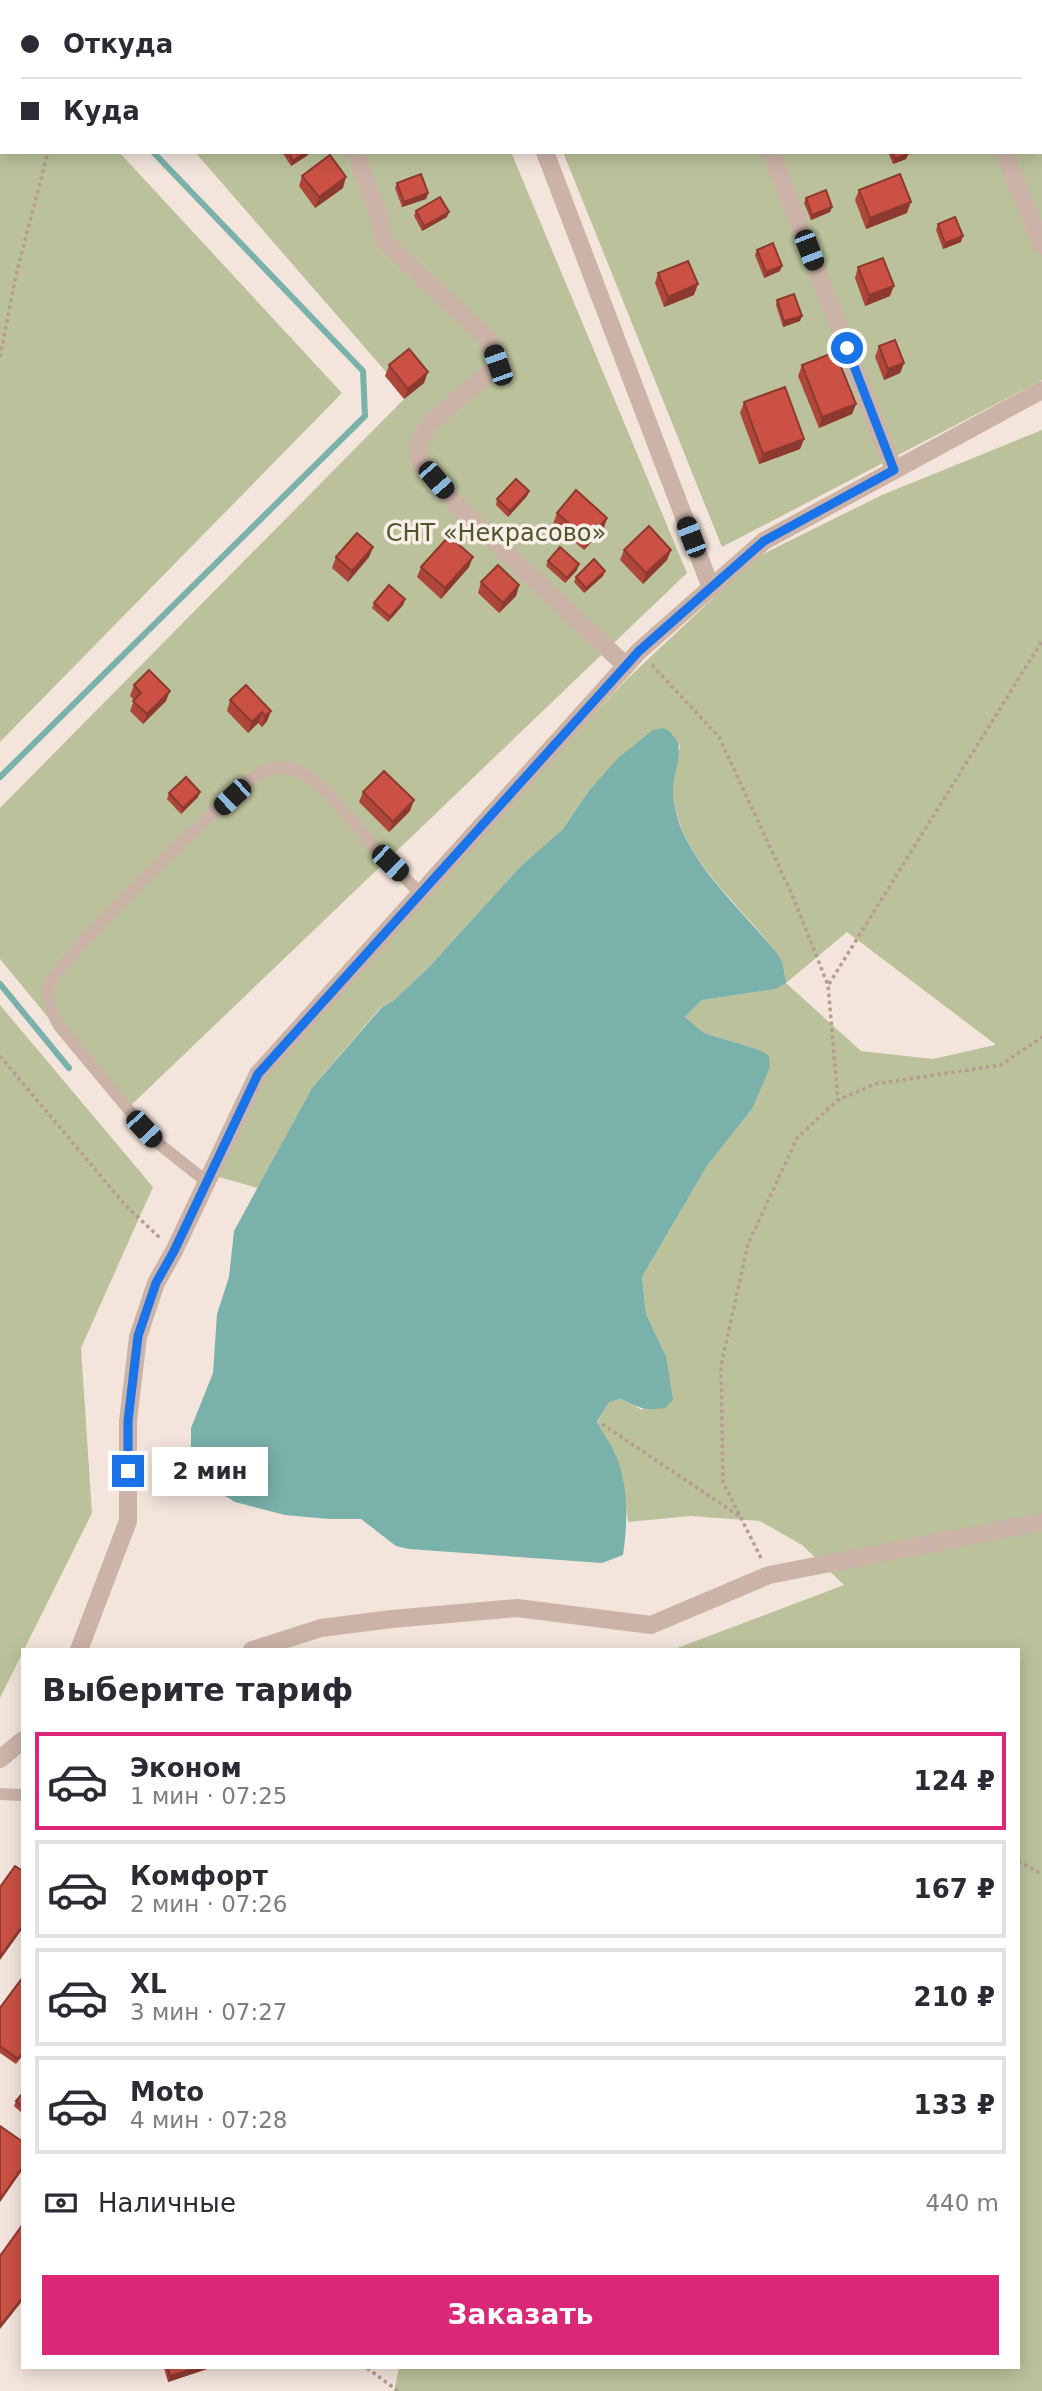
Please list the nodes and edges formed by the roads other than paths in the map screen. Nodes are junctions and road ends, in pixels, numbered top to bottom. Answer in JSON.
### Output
{"nodes":[{"id":1,"x":356,"y":154,"type":"edge"},
{"id":2,"x":546,"y":154,"type":"edge"},
{"id":3,"x":772,"y":154,"type":"edge"},
{"id":4,"x":1005,"y":154,"type":"edge"},
{"id":5,"x":1042,"y":246,"type":"edge"},
{"id":6,"x":1042,"y":390,"type":"edge"},
{"id":7,"x":894,"y":470,"type":"junction"},
{"id":8,"x":711,"y":588,"type":"junction"},
{"id":9,"x":626,"y":666,"type":"junction"},
{"id":10,"x":421,"y":894,"type":"junction"},
{"id":11,"x":207,"y":1182,"type":"junction"},
{"id":12,"x":1042,"y":1521,"type":"edge"},
{"id":13,"x":80,"y":1648,"type":"edge"},
{"id":14,"x":258,"y":1648,"type":"edge"},
{"id":15,"x":21,"y":1742,"type":"edge"},
{"id":16,"x":0,"y":1759,"type":"edge"},
{"id":17,"x":0,"y":1794,"type":"edge"},
{"id":18,"x":21,"y":1795,"type":"edge"}],
"edges":[{"from":1,"to":9,"type":"street"},
{"from":2,"to":8,"type":"street"},
{"from":3,"to":7,"type":"street"},
{"from":4,"to":5,"type":"street"},
{"from":6,"to":7,"type":"street"},
{"from":7,"to":8,"type":"street"},
{"from":8,"to":9,"type":"street"},
{"from":9,"to":10,"type":"street"},
{"from":10,"to":11,"type":"street"},
{"from":10,"to":11,"type":"lane"},
{"from":11,"to":13,"type":"street"},
{"from":12,"to":14,"type":"street"},
{"from":15,"to":16,"type":"street"},
{"from":17,"to":18,"type":"lane"}]}
